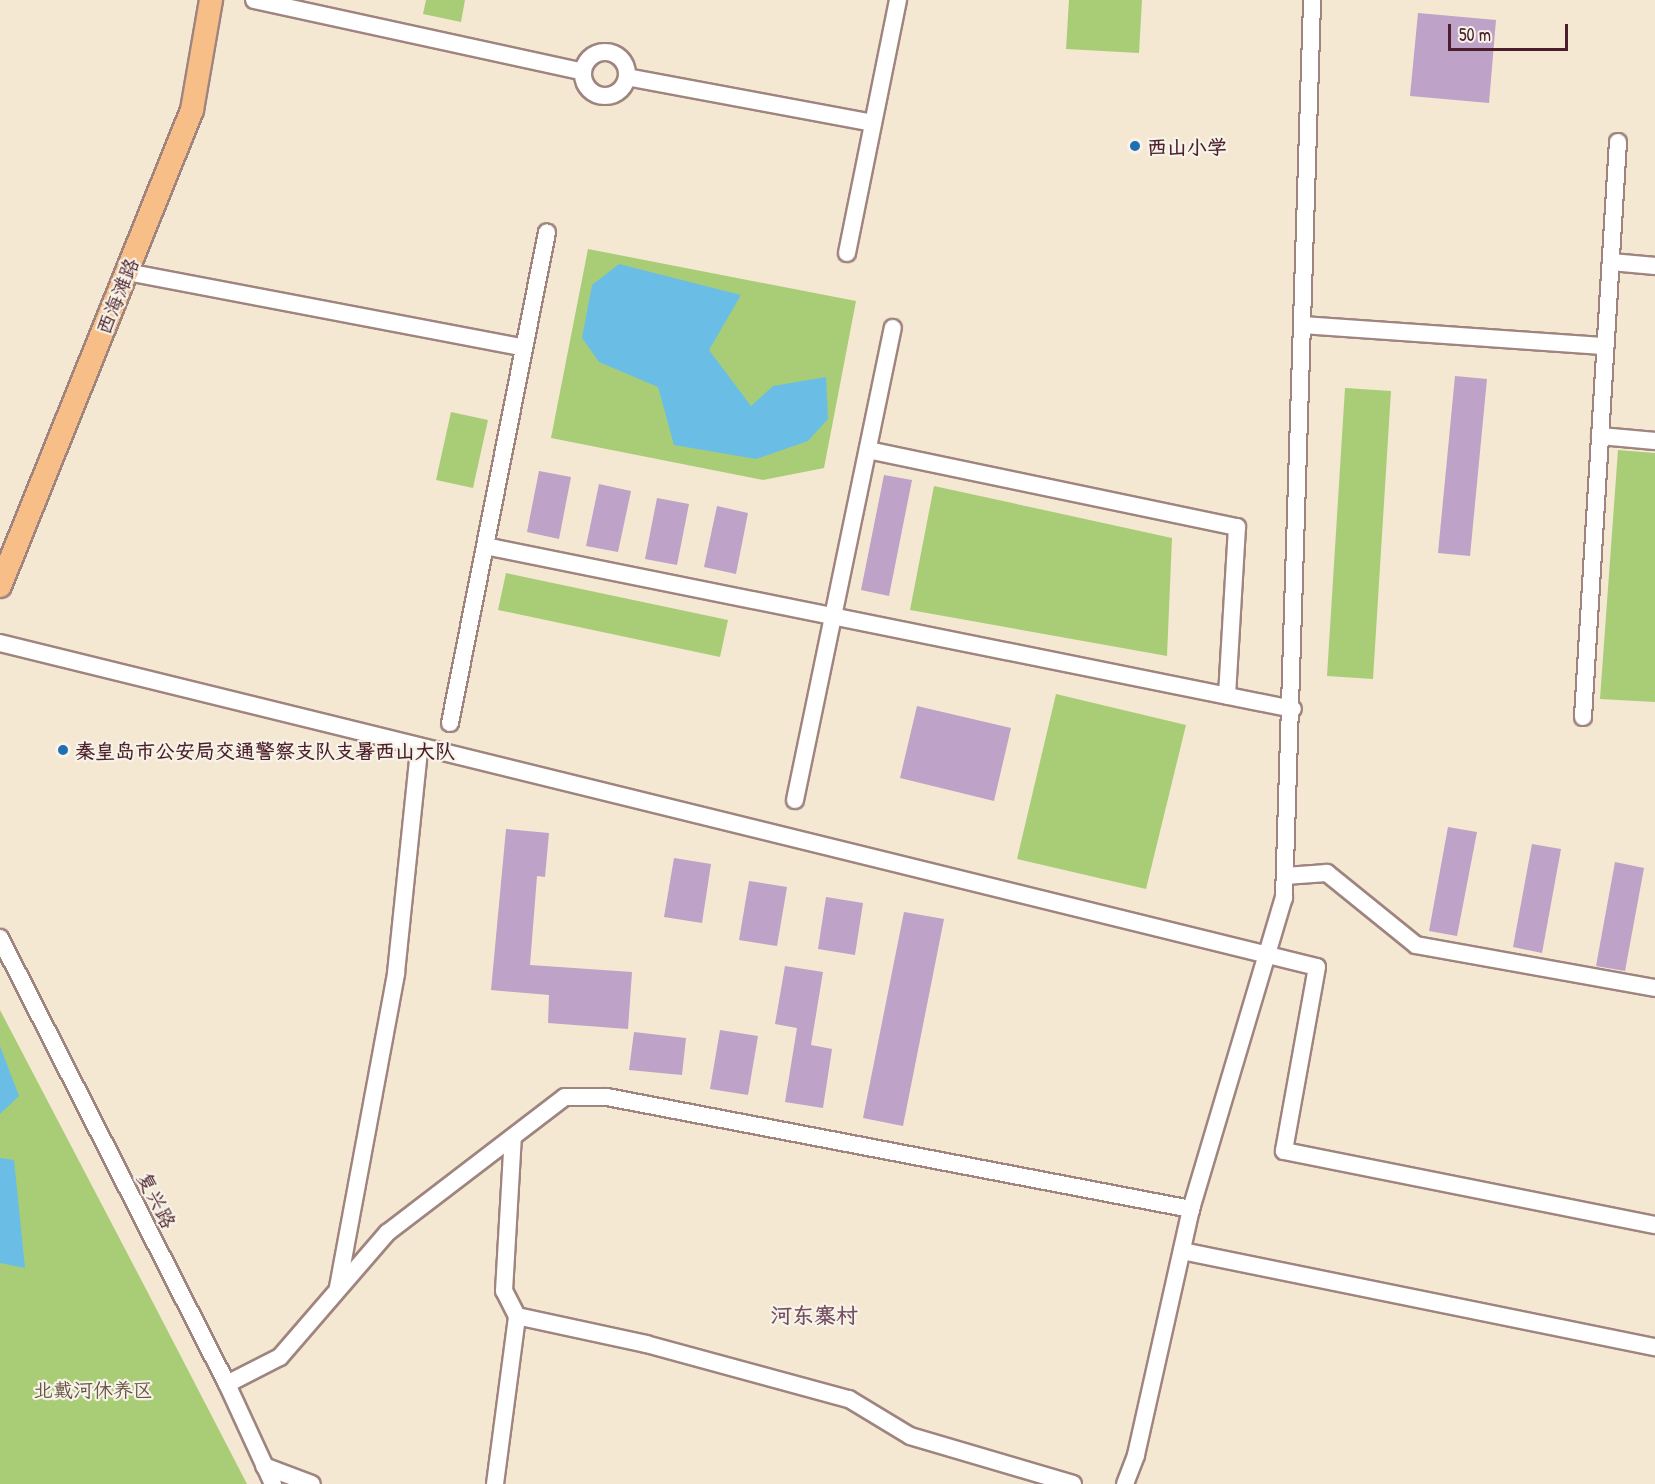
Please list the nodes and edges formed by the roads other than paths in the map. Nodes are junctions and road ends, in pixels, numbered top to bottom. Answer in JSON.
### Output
{"nodes":[{"id":1,"x":211,"y":0,"type":"edge"},
{"id":2,"x":254,"y":0,"type":"edge"},
{"id":3,"x":898,"y":0,"type":"edge"},
{"id":4,"x":1312,"y":0,"type":"edge"},
{"id":5,"x":584,"y":72,"type":"junction"},
{"id":6,"x":627,"y":77,"type":"junction"},
{"id":7,"x":873,"y":123,"type":"junction"},
{"id":8,"x":1618,"y":142,"type":"dead end"},
{"id":9,"x":547,"y":232,"type":"dead end"},
{"id":10,"x":847,"y":253,"type":"dead end"},
{"id":11,"x":1611,"y":262,"type":"junction"},
{"id":12,"x":1655,"y":266,"type":"edge"},
{"id":13,"x":127,"y":272,"type":"junction"},
{"id":14,"x":1303,"y":325,"type":"junction"},
{"id":15,"x":893,"y":328,"type":"dead end"},
{"id":16,"x":1605,"y":346,"type":"junction"},
{"id":17,"x":524,"y":348,"type":"junction"},
{"id":18,"x":1600,"y":436,"type":"junction"},
{"id":19,"x":1655,"y":441,"type":"edge"},
{"id":20,"x":867,"y":450,"type":"junction"},
{"id":21,"x":485,"y":546,"type":"junction"},
{"id":22,"x":0,"y":586,"type":"edge"},
{"id":23,"x":833,"y":616,"type":"junction"},
{"id":24,"x":0,"y":643,"type":"edge"},
{"id":25,"x":1227,"y":696,"type":"junction"},
{"id":26,"x":1293,"y":709,"type":"junction"},
{"id":27,"x":1583,"y":717,"type":"dead end"},
{"id":28,"x":450,"y":723,"type":"dead end"},
{"id":29,"x":419,"y":748,"type":"junction"},
{"id":30,"x":795,"y":800,"type":"dead end"},
{"id":31,"x":1285,"y":876,"type":"junction"},
{"id":32,"x":0,"y":938,"type":"edge"},
{"id":33,"x":1268,"y":955,"type":"junction"},
{"id":34,"x":1655,"y":988,"type":"edge"},
{"id":35,"x":513,"y":1137,"type":"junction"},
{"id":36,"x":1191,"y":1209,"type":"junction"},
{"id":37,"x":1655,"y":1225,"type":"edge"},
{"id":38,"x":1182,"y":1251,"type":"junction"},
{"id":39,"x":338,"y":1290,"type":"junction"},
{"id":40,"x":517,"y":1316,"type":"junction"},
{"id":41,"x":1655,"y":1347,"type":"edge"},
{"id":42,"x":227,"y":1384,"type":"junction"},
{"id":43,"x":264,"y":1466,"type":"junction"},
{"id":44,"x":273,"y":1484,"type":"edge"},
{"id":45,"x":312,"y":1484,"type":"edge"},
{"id":46,"x":495,"y":1484,"type":"edge"},
{"id":47,"x":1073,"y":1484,"type":"edge"},
{"id":48,"x":1125,"y":1484,"type":"edge"}],
"edges":[{"from":1,"to":13,"type":"main road","name":"西海滩路"},
{"from":2,"to":5,"type":"street"},
{"from":3,"to":7,"type":"street"},
{"from":4,"to":14,"type":"street"},
{"from":5,"to":6,"type":"street"},
{"from":5,"to":6,"type":"street"},
{"from":6,"to":7,"type":"street"},
{"from":7,"to":10,"type":"street"},
{"from":8,"to":11,"type":"street"},
{"from":9,"to":17,"type":"street"},
{"from":11,"to":12,"type":"street"},
{"from":11,"to":16,"type":"street"},
{"from":13,"to":17,"type":"street"},
{"from":13,"to":22,"type":"main road","name":"西海滩路"},
{"from":14,"to":16,"type":"street"},
{"from":14,"to":26,"type":"street"},
{"from":15,"to":20,"type":"street"},
{"from":16,"to":18,"type":"street"},
{"from":17,"to":21,"type":"street"},
{"from":18,"to":19,"type":"street"},
{"from":18,"to":27,"type":"street"},
{"from":20,"to":23,"type":"street"},
{"from":20,"to":25,"type":"street"},
{"from":21,"to":23,"type":"street"},
{"from":21,"to":28,"type":"street"},
{"from":23,"to":25,"type":"street"},
{"from":23,"to":30,"type":"street"},
{"from":24,"to":29,"type":"street"},
{"from":25,"to":26,"type":"street"},
{"from":26,"to":31,"type":"street"},
{"from":29,"to":33,"type":"street"},
{"from":29,"to":39,"type":"street"},
{"from":31,"to":33,"type":"street"},
{"from":31,"to":34,"type":"street"},
{"from":32,"to":42,"type":"street","name":"复兴路"},
{"from":33,"to":36,"type":"street"},
{"from":33,"to":37,"type":"street"},
{"from":35,"to":36,"type":"street"},
{"from":35,"to":39,"type":"street"},
{"from":35,"to":40,"type":"street"},
{"from":36,"to":38,"type":"street"},
{"from":38,"to":41,"type":"street"},
{"from":38,"to":48,"type":"street"},
{"from":39,"to":42,"type":"street"},
{"from":40,"to":46,"type":"street"},
{"from":40,"to":47,"type":"street"},
{"from":42,"to":43,"type":"street","name":"复兴路"},
{"from":43,"to":44,"type":"street","name":"复兴路"},
{"from":43,"to":45,"type":"street"}]}
